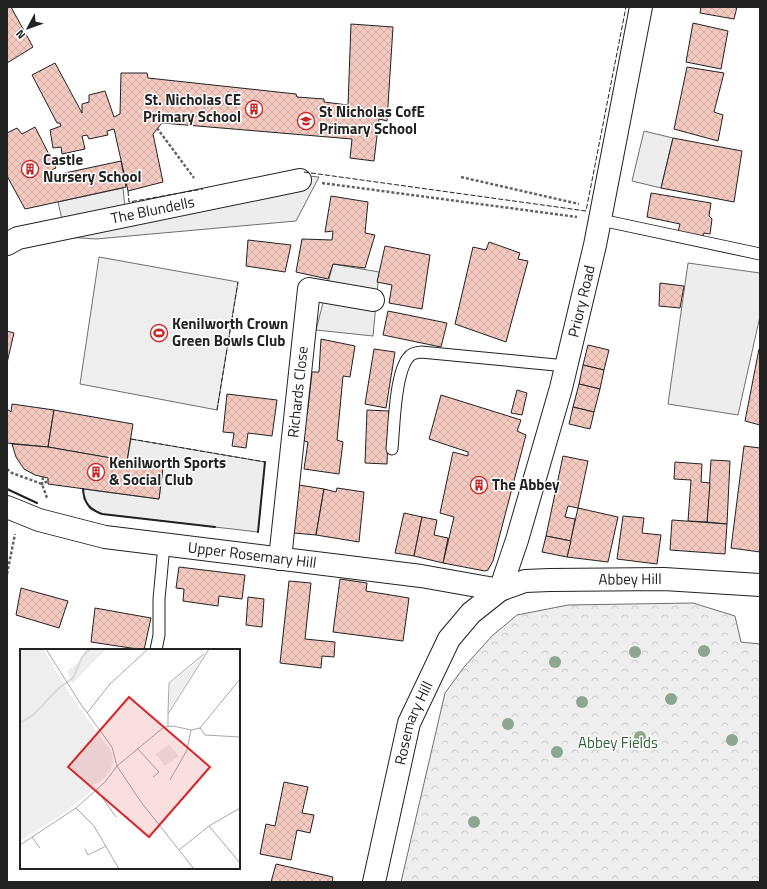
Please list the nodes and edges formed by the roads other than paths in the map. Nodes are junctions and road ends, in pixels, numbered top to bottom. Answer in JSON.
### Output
{"nodes":[{"id":1,"x":640,"y":7,"type":"edge"},
{"id":2,"x":300,"y":180,"type":"road end"},
{"id":3,"x":602,"y":214,"type":"junction"},
{"id":4,"x":7,"y":244,"type":"edge"},
{"id":5,"x":760,"y":253,"type":"edge"},
{"id":6,"x":373,"y":300,"type":"dead end"},
{"id":7,"x":566,"y":366,"type":"junction"},
{"id":8,"x":392,"y":449,"type":"dead end"},
{"id":9,"x":14,"y":510,"type":"edge"},
{"id":10,"x":164,"y":544,"type":"junction"},
{"id":11,"x":280,"y":559,"type":"junction"},
{"id":12,"x":760,"y":585,"type":"edge"},
{"id":13,"x":500,"y":590,"type":"junction"},
{"id":14,"x":156,"y":649,"type":"edge"},
{"id":15,"x":374,"y":882,"type":"edge"}],
"edges":[{"from":1,"to":3,"type":"main road","name":"Priory Road"},
{"from":2,"to":4,"type":"main road","name":"The Blundells"},
{"from":3,"to":5,"type":"lane"},
{"from":3,"to":7,"type":"main road","name":"Priory Road"},
{"from":6,"to":11,"type":"main road","name":"Richards Close"},
{"from":7,"to":8,"type":"lane"},
{"from":7,"to":13,"type":"main road","name":"Priory Road"},
{"from":9,"to":10,"type":"main road","name":"Upper Rosemary Hill"},
{"from":10,"to":11,"type":"main road","name":"Upper Rosemary Hill"},
{"from":10,"to":14,"type":"lane"},
{"from":11,"to":13,"type":"main road","name":"Upper Rosemary Hill"},
{"from":12,"to":13,"type":"main road","name":"Abbey Hill"},
{"from":13,"to":15,"type":"main road","name":"Rosemary Hill"}]}
